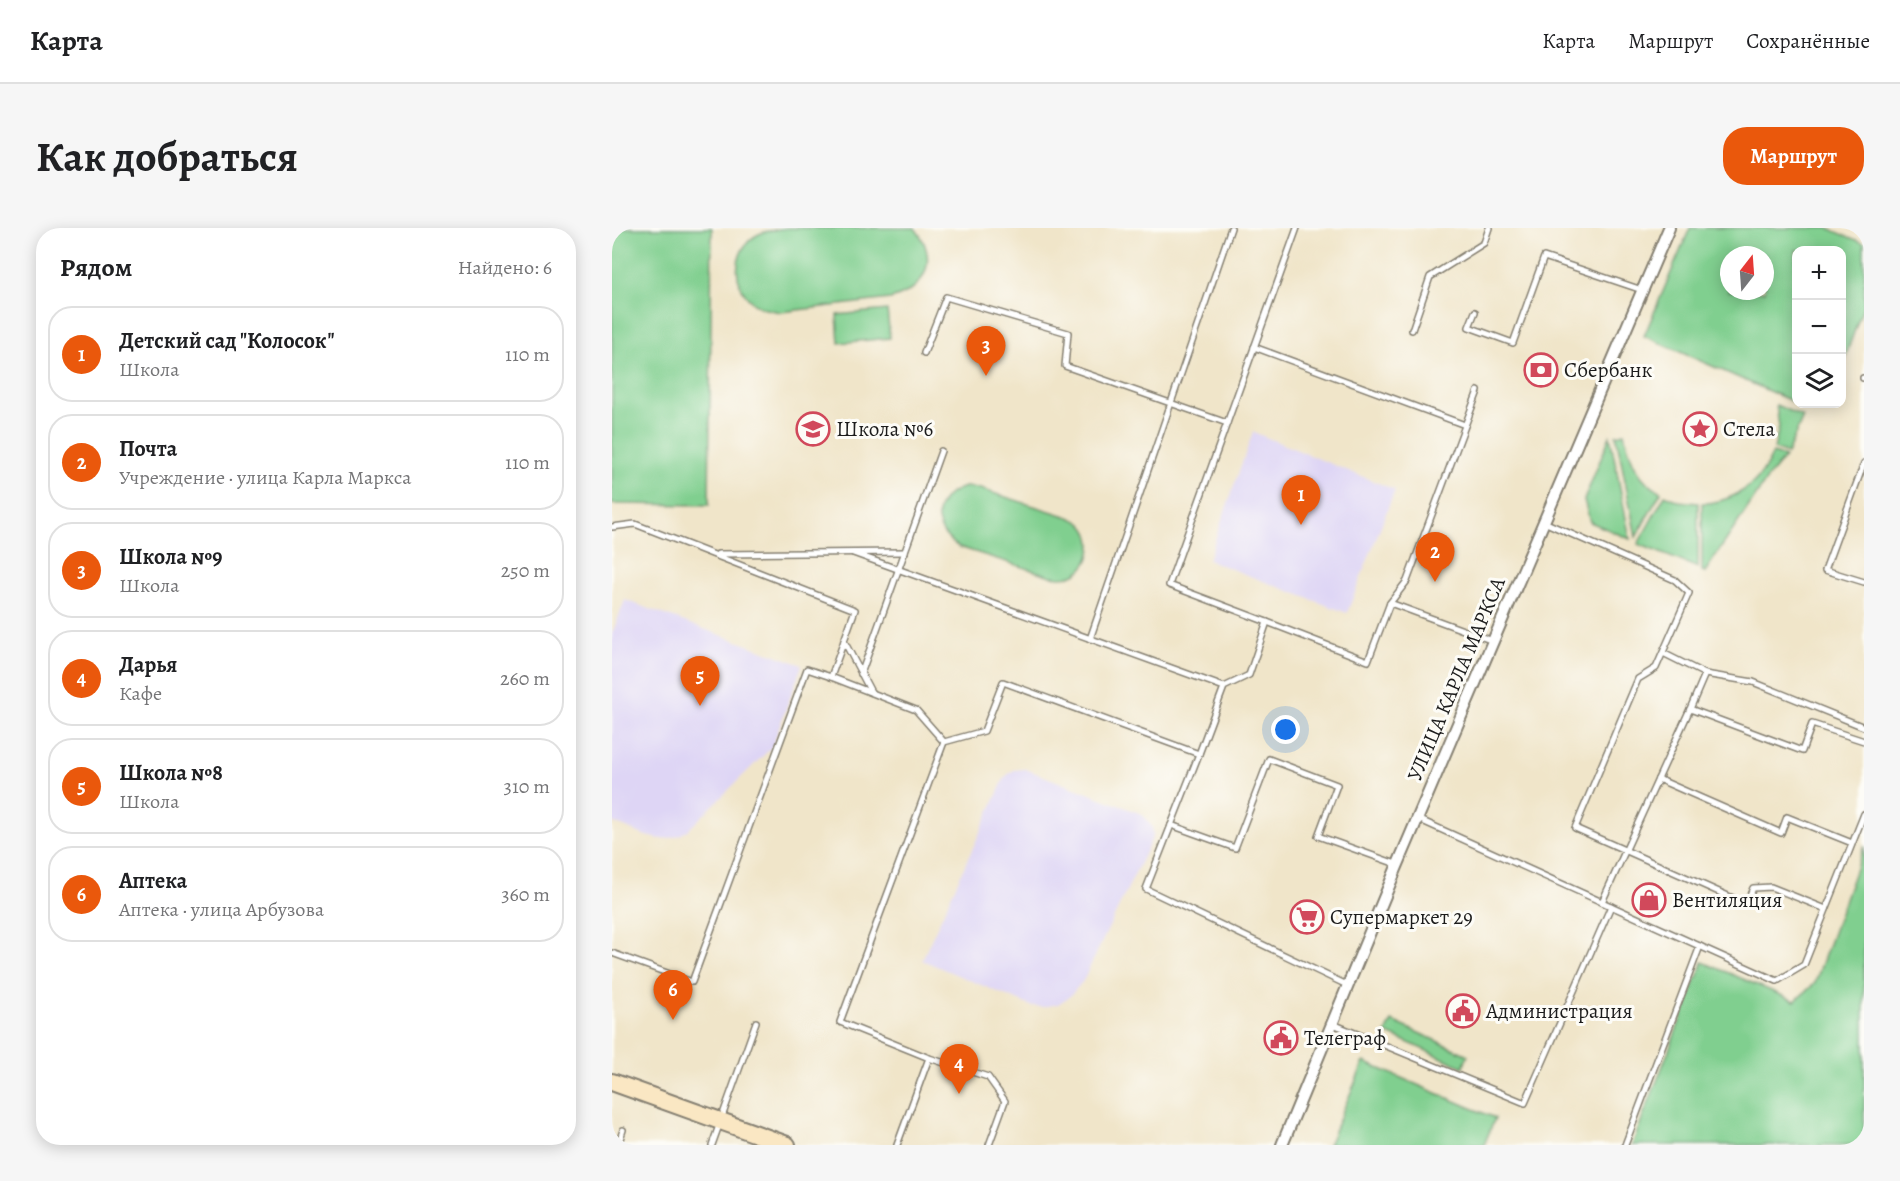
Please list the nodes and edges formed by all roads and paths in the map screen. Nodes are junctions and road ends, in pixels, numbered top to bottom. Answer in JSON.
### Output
{"nodes":[{"id":1,"x":1231,"y":228,"type":"edge"},
{"id":2,"x":1297,"y":228,"type":"edge"},
{"id":3,"x":1489,"y":228,"type":"edge"},
{"id":4,"x":1668,"y":228,"type":"edge"},
{"id":5,"x":1642,"y":290,"type":"junction"},
{"id":6,"x":1475,"y":312,"type":"dead end"},
{"id":7,"x":1413,"y":330,"type":"dead end"},
{"id":8,"x":1254,"y":347,"type":"junction"},
{"id":9,"x":924,"y":353,"type":"dead end"},
{"id":10,"x":1478,"y":391,"type":"dead end"},
{"id":11,"x":1171,"y":403,"type":"junction"},
{"id":12,"x":1227,"y":423,"type":"junction"},
{"id":13,"x":1465,"y":426,"type":"junction"},
{"id":14,"x":941,"y":451,"type":"dead end"},
{"id":15,"x":1864,"y":463,"type":"edge"},
{"id":16,"x":1544,"y":522,"type":"junction"},
{"id":17,"x":612,"y":527,"type":"edge"},
{"id":18,"x":905,"y":552,"type":"junction"},
{"id":19,"x":853,"y":553,"type":"junction"},
{"id":20,"x":713,"y":554,"type":"junction"},
{"id":21,"x":899,"y":569,"type":"junction"},
{"id":22,"x":1864,"y":582,"type":"edge"},
{"id":23,"x":1390,"y":603,"type":"junction"},
{"id":24,"x":1267,"y":622,"type":"junction"},
{"id":25,"x":1090,"y":639,"type":"junction"},
{"id":26,"x":844,"y":641,"type":"junction"},
{"id":27,"x":1493,"y":641,"type":"junction"},
{"id":28,"x":1663,"y":653,"type":"junction"},
{"id":29,"x":861,"y":674,"type":"junction"},
{"id":30,"x":1705,"y":674,"type":"junction"},
{"id":31,"x":831,"y":677,"type":"junction"},
{"id":32,"x":1224,"y":687,"type":"junction"},
{"id":33,"x":871,"y":693,"type":"junction"},
{"id":34,"x":1690,"y":709,"type":"junction"},
{"id":35,"x":1864,"y":727,"type":"edge"},
{"id":36,"x":1864,"y":741,"type":"edge"},
{"id":37,"x":944,"y":742,"type":"junction"},
{"id":38,"x":1199,"y":754,"type":"junction"},
{"id":39,"x":1658,"y":779,"type":"junction"},
{"id":40,"x":1864,"y":814,"type":"edge"},
{"id":41,"x":1418,"y":819,"type":"junction"},
{"id":42,"x":1171,"y":825,"type":"junction"},
{"id":43,"x":1852,"y":843,"type":"junction"},
{"id":44,"x":1625,"y":851,"type":"junction"},
{"id":45,"x":1399,"y":865,"type":"junction"},
{"id":46,"x":1602,"y":902,"type":"junction"},
{"id":47,"x":1611,"y":906,"type":"junction"},
{"id":48,"x":1826,"y":909,"type":"junction"},
{"id":49,"x":1700,"y":946,"type":"junction"},
{"id":50,"x":612,"y":953,"type":"edge"},
{"id":51,"x":1349,"y":986,"type":"junction"},
{"id":52,"x":756,"y":1022,"type":"dead end"},
{"id":53,"x":1333,"y":1024,"type":"junction"},
{"id":54,"x":929,"y":1058,"type":"junction"},
{"id":55,"x":612,"y":1082,"type":"edge"},
{"id":56,"x":721,"y":1121,"type":"junction"},
{"id":57,"x":623,"y":1130,"type":"dead end"},
{"id":58,"x":784,"y":1144,"type":"edge"},
{"id":59,"x":618,"y":1145,"type":"edge"},
{"id":60,"x":712,"y":1145,"type":"edge"},
{"id":61,"x":897,"y":1145,"type":"edge"},
{"id":62,"x":989,"y":1145,"type":"edge"},
{"id":63,"x":1282,"y":1145,"type":"edge"},
{"id":64,"x":1625,"y":1145,"type":"edge"}],
"edges":[{"from":1,"to":11,"type":"lane"},
{"from":2,"to":8,"type":"lane"},
{"from":3,"to":7,"type":"lane"},
{"from":4,"to":5,"type":"street","name":"УЛИЦА КАРЛА МАРКСА"},
{"from":5,"to":6,"type":"lane"},
{"from":5,"to":16,"type":"street","name":"УЛИЦА КАРЛА МАРКСА"},
{"from":8,"to":12,"type":"lane"},
{"from":8,"to":13,"type":"lane"},
{"from":9,"to":11,"type":"lane"},
{"from":10,"to":13,"type":"lane"},
{"from":11,"to":12,"type":"lane"},
{"from":11,"to":25,"type":"lane"},
{"from":12,"to":24,"type":"lane"},
{"from":13,"to":23,"type":"lane"},
{"from":14,"to":18,"type":"lane"},
{"from":15,"to":22,"type":"lane"},
{"from":16,"to":27,"type":"street","name":"УЛИЦА КАРЛА МАРКСА"},
{"from":16,"to":28,"type":"lane"},
{"from":17,"to":20,"type":"lane"},
{"from":18,"to":19,"type":"lane"},
{"from":18,"to":21,"type":"lane"},
{"from":19,"to":20,"type":"lane"},
{"from":19,"to":21,"type":"lane"},
{"from":20,"to":26,"type":"lane"},
{"from":21,"to":25,"type":"lane"},
{"from":21,"to":29,"type":"lane"},
{"from":23,"to":24,"type":"lane"},
{"from":23,"to":27,"type":"lane"},
{"from":24,"to":32,"type":"lane"},
{"from":25,"to":32,"type":"lane"},
{"from":26,"to":29,"type":"lane"},
{"from":26,"to":31,"type":"lane"},
{"from":27,"to":41,"type":"street","name":"УЛИЦА КАРЛА МАРКСА"},
{"from":28,"to":30,"type":"lane"},
{"from":28,"to":44,"type":"lane"},
{"from":29,"to":33,"type":"lane"},
{"from":30,"to":34,"type":"lane"},
{"from":30,"to":35,"type":"lane"},
{"from":31,"to":33,"type":"lane"},
{"from":31,"to":50,"type":"lane"},
{"from":32,"to":38,"type":"lane"},
{"from":33,"to":37,"type":"lane"},
{"from":34,"to":36,"type":"lane"},
{"from":34,"to":39,"type":"lane"},
{"from":37,"to":38,"type":"lane"},
{"from":37,"to":54,"type":"lane"},
{"from":38,"to":42,"type":"lane"},
{"from":39,"to":43,"type":"lane"},
{"from":39,"to":44,"type":"lane"},
{"from":40,"to":43,"type":"lane"},
{"from":41,"to":45,"type":"street","name":"УЛИЦА КАРЛА МАРКСА"},
{"from":41,"to":46,"type":"lane"},
{"from":42,"to":45,"type":"lane"},
{"from":42,"to":51,"type":"lane"},
{"from":43,"to":48,"type":"lane"},
{"from":44,"to":46,"type":"lane"},
{"from":44,"to":48,"type":"lane"},
{"from":45,"to":51,"type":"street","name":"УЛИЦА КАРЛА МАРКСА"},
{"from":46,"to":47,"type":"lane"},
{"from":47,"to":49,"type":"lane"},
{"from":47,"to":53,"type":"lane"},
{"from":48,"to":49,"type":"lane"},
{"from":49,"to":64,"type":"lane"},
{"from":51,"to":53,"type":"street","name":"УЛИЦА КАРЛА МАРКСА"},
{"from":52,"to":56,"type":"lane"},
{"from":53,"to":63,"type":"street","name":"УЛИЦА КАРЛА МАРКСА"},
{"from":54,"to":61,"type":"lane"},
{"from":54,"to":62,"type":"lane"},
{"from":55,"to":56,"type":"street"},
{"from":56,"to":58,"type":"street"},
{"from":56,"to":60,"type":"lane"},
{"from":57,"to":59,"type":"lane"}]}
